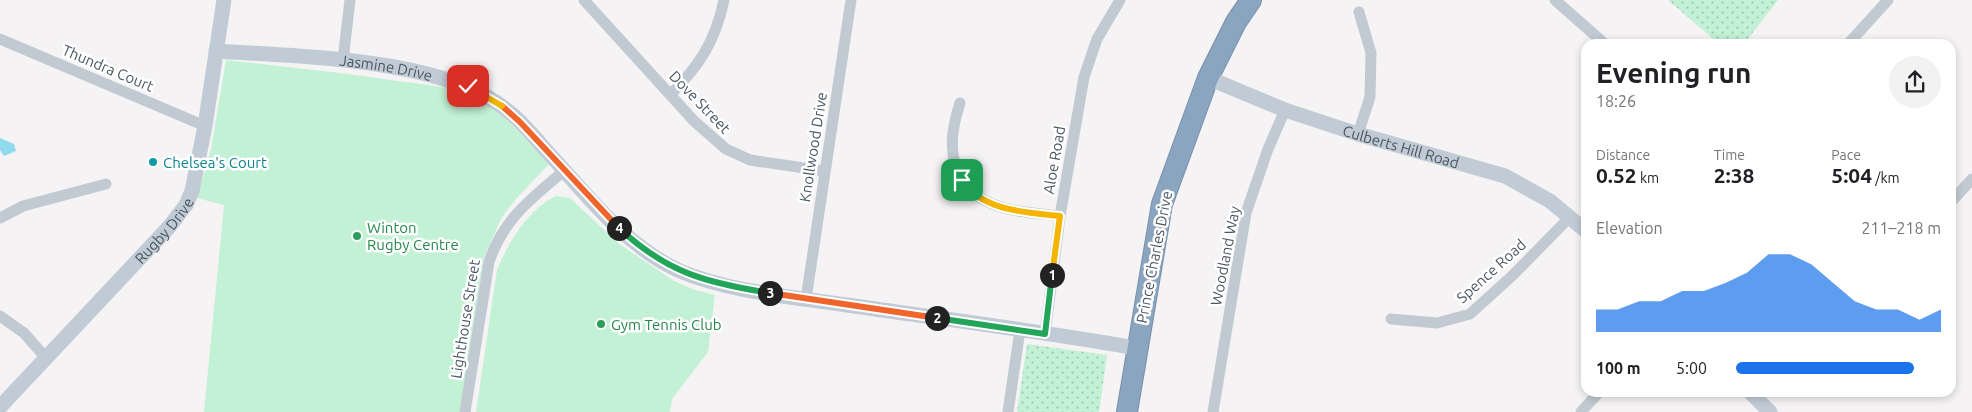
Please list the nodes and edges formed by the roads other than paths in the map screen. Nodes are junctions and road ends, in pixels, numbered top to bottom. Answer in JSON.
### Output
{"nodes":[{"id":1,"x":224,"y":0,"type":"edge"},
{"id":2,"x":350,"y":0,"type":"edge"},
{"id":3,"x":584,"y":0,"type":"edge"},
{"id":4,"x":724,"y":0,"type":"edge"},
{"id":5,"x":850,"y":0,"type":"edge"},
{"id":6,"x":1120,"y":0,"type":"edge"},
{"id":7,"x":1251,"y":0,"type":"edge"},
{"id":8,"x":1556,"y":0,"type":"edge"},
{"id":9,"x":1888,"y":0,"type":"edge"},
{"id":10,"x":1359,"y":12,"type":"dead end"},
{"id":11,"x":0,"y":38,"type":"edge"},
{"id":12,"x":1599,"y":39,"type":"edge"},
{"id":13,"x":1853,"y":39,"type":"edge"},
{"id":14,"x":216,"y":51,"type":"junction"},
{"id":15,"x":343,"y":60,"type":"junction"},
{"id":16,"x":1208,"y":78,"type":"junction"},
{"id":17,"x":670,"y":95,"type":"junction"},
{"id":18,"x":960,"y":103,"type":"dead end"},
{"id":19,"x":1285,"y":110,"type":"junction"},
{"id":20,"x":205,"y":126,"type":"junction"},
{"id":21,"x":1358,"y":134,"type":"junction"},
{"id":22,"x":565,"y":170,"type":"junction"},
{"id":23,"x":824,"y":171,"type":"junction"},
{"id":24,"x":1972,"y":179,"type":"edge"},
{"id":25,"x":106,"y":184,"type":"dead end"},
{"id":26,"x":1956,"y":197,"type":"edge"},
{"id":27,"x":1060,"y":216,"type":"junction"},
{"id":28,"x":1570,"y":217,"type":"junction"},
{"id":29,"x":0,"y":218,"type":"edge"},
{"id":30,"x":1581,"y":227,"type":"edge"},
{"id":31,"x":806,"y":299,"type":"junction"},
{"id":32,"x":0,"y":316,"type":"edge"},
{"id":33,"x":1391,"y":320,"type":"dead end"},
{"id":34,"x":1020,"y":330,"type":"junction"},
{"id":35,"x":1045,"y":334,"type":"junction"},
{"id":36,"x":1136,"y":348,"type":"junction"},
{"id":37,"x":46,"y":358,"type":"junction"},
{"id":38,"x":1595,"y":397,"type":"edge"},
{"id":39,"x":1755,"y":397,"type":"edge"},
{"id":40,"x":0,"y":408,"type":"edge"},
{"id":41,"x":465,"y":412,"type":"edge"},
{"id":42,"x":1008,"y":412,"type":"edge"},
{"id":43,"x":1127,"y":412,"type":"edge"},
{"id":44,"x":1213,"y":412,"type":"edge"},
{"id":45,"x":1581,"y":412,"type":"edge"},
{"id":46,"x":1770,"y":412,"type":"edge"}],
"edges":[{"from":1,"to":14,"type":"street","name":"Rugby Drive"},
{"from":2,"to":15,"type":"street"},
{"from":3,"to":17,"type":"street","name":"Dove Street"},
{"from":4,"to":17,"type":"street"},
{"from":5,"to":23,"type":"street","name":"Knollwood Drive"},
{"from":6,"to":27,"type":"street","name":"Aloe Road"},
{"from":7,"to":16,"type":"highway","name":"Prince Charles Drive"},
{"from":8,"to":12,"type":"street"},
{"from":9,"to":13,"type":"street"},
{"from":10,"to":21,"type":"street"},
{"from":11,"to":20,"type":"street","name":"Thundra Court"},
{"from":14,"to":15,"type":"street","name":"Jasmine Drive"},
{"from":14,"to":20,"type":"street","name":"Rugby Drive"},
{"from":15,"to":22,"type":"street","name":"Jasmine Drive"},
{"from":16,"to":19,"type":"street","name":"Culberts Hill Road"},
{"from":16,"to":36,"type":"highway","name":"Prince Charles Drive"},
{"from":17,"to":23,"type":"street","name":"Dove Street"},
{"from":18,"to":27,"type":"street"},
{"from":19,"to":21,"type":"street","name":"Culberts Hill Road"},
{"from":19,"to":44,"type":"street","name":"Woodland Way"},
{"from":20,"to":37,"type":"street","name":"Rugby Drive"},
{"from":21,"to":28,"type":"street","name":"Culberts Hill Road"},
{"from":22,"to":31,"type":"street","name":"Jasmine Drive"},
{"from":22,"to":41,"type":"street","name":"Lighthouse Street"},
{"from":23,"to":31,"type":"street","name":"Knollwood Drive"},
{"from":24,"to":26,"type":"street"},
{"from":25,"to":29,"type":"street"},
{"from":27,"to":35,"type":"street","name":"Aloe Road"},
{"from":28,"to":30,"type":"street","name":"Culberts Hill Road"},
{"from":28,"to":33,"type":"street","name":"Spence Road"},
{"from":31,"to":34,"type":"street","name":"Jasmine Drive"},
{"from":32,"to":37,"type":"street"},
{"from":34,"to":35,"type":"street","name":"Jasmine Drive"},
{"from":34,"to":42,"type":"street"},
{"from":35,"to":36,"type":"street","name":"Jasmine Drive"},
{"from":36,"to":43,"type":"highway","name":"Prince Charles Drive"},
{"from":37,"to":40,"type":"street","name":"Rugby Drive"},
{"from":38,"to":45,"type":"street"},
{"from":39,"to":46,"type":"street"}]}
